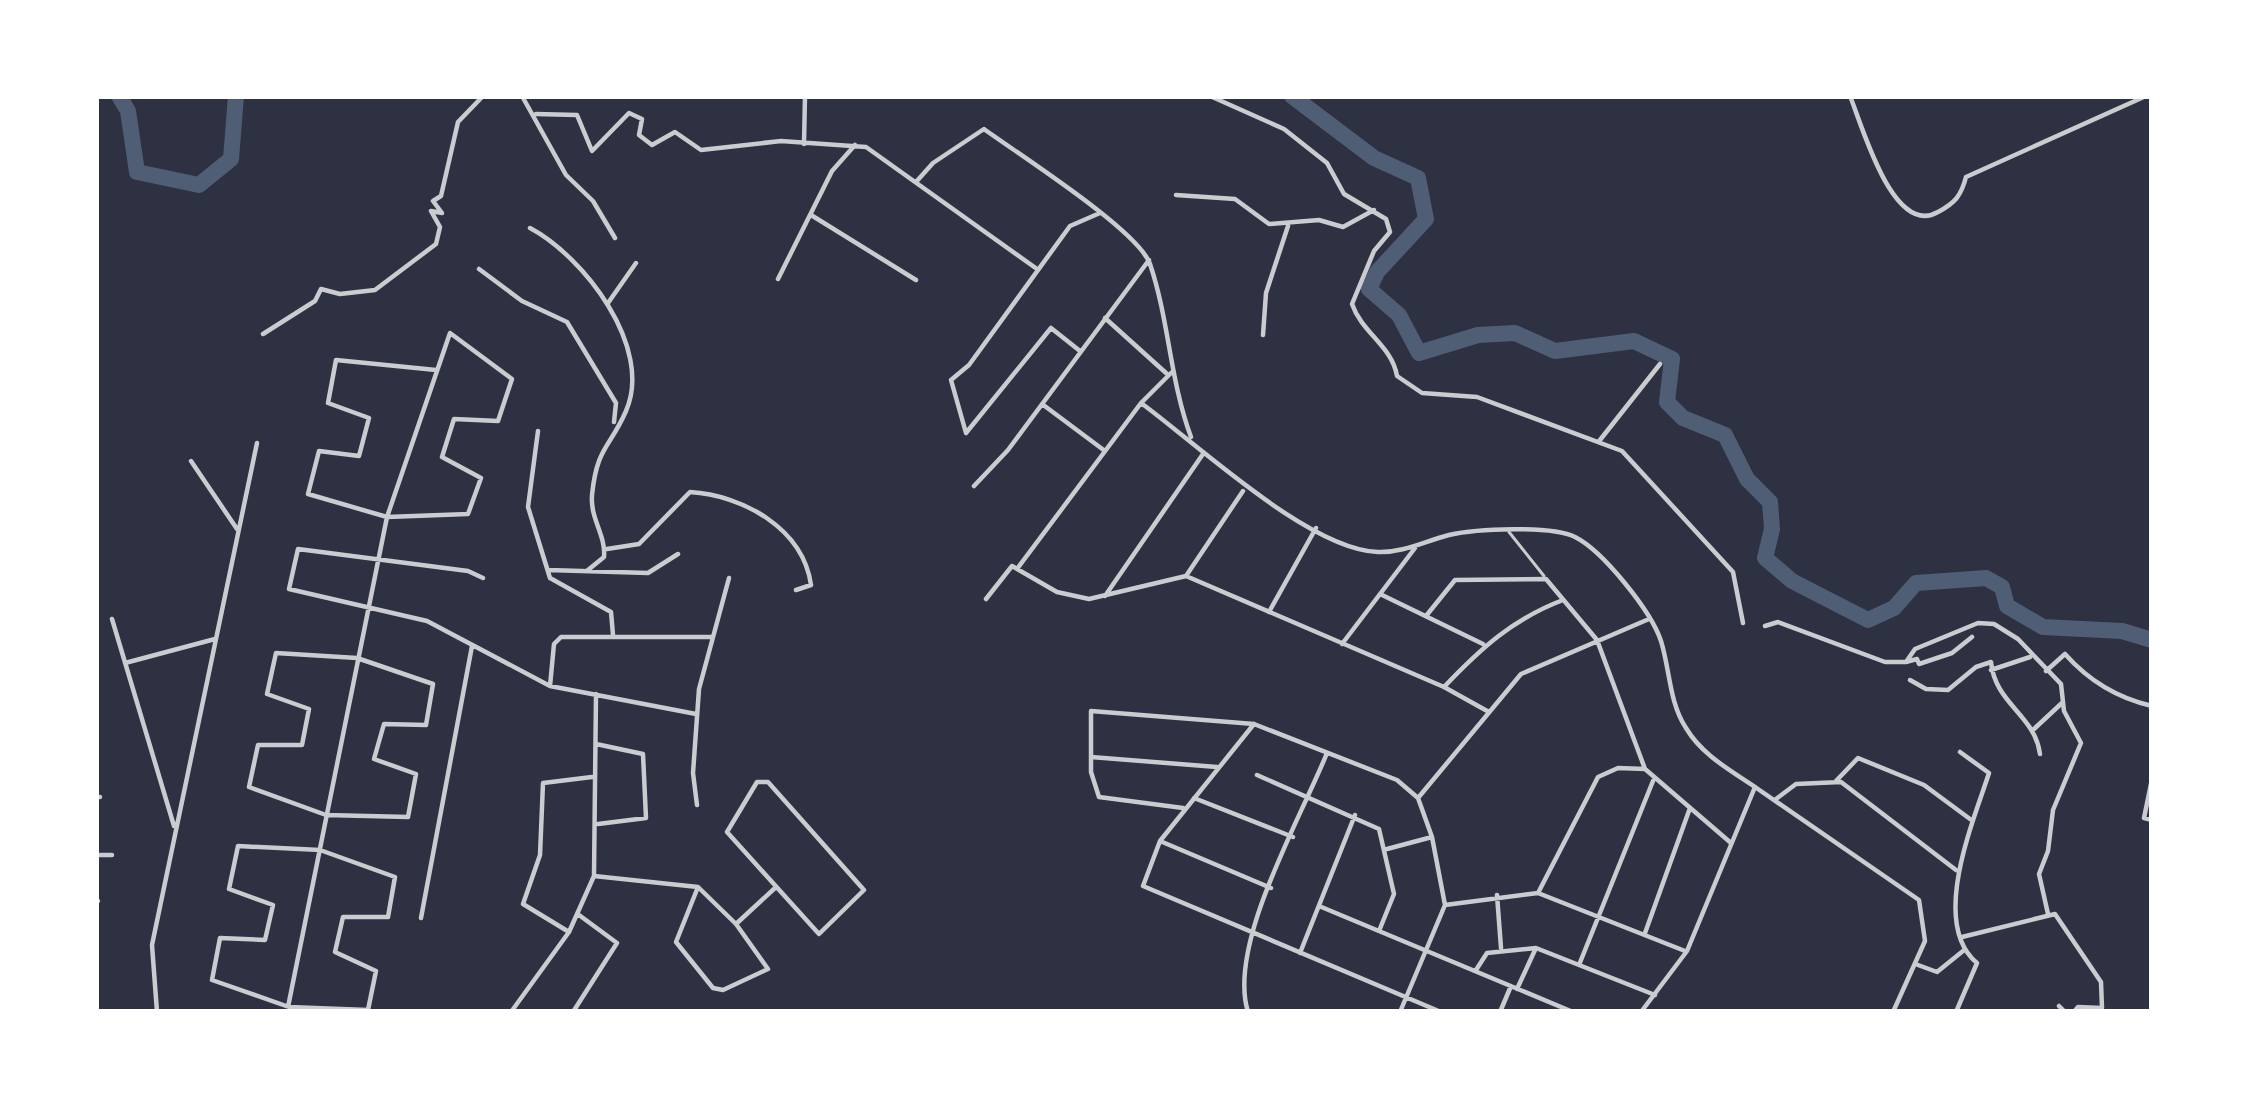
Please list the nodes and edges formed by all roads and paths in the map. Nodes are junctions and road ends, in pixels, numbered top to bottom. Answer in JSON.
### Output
{"nodes":[{"id":1,"x":483,"y":96,"type":"edge"},
{"id":2,"x":522,"y":96,"type":"edge"},
{"id":3,"x":805,"y":96,"type":"edge"},
{"id":4,"x":1210,"y":96,"type":"edge"},
{"id":5,"x":1850,"y":96,"type":"edge"},
{"id":6,"x":2146,"y":96,"type":"edge"},
{"id":7,"x":536,"y":114,"type":"junction"},
{"id":8,"x":804,"y":144,"type":"junction"},
{"id":9,"x":855,"y":145,"type":"junction"},
{"id":10,"x":916,"y":182,"type":"junction"},
{"id":11,"x":1176,"y":196,"type":"dead end"},
{"id":12,"x":1374,"y":210,"type":"junction"},
{"id":13,"x":1100,"y":213,"type":"junction"},
{"id":14,"x":812,"y":214,"type":"junction"},
{"id":15,"x":1288,"y":226,"type":"junction"},
{"id":16,"x":530,"y":228,"type":"dead end"},
{"id":17,"x":615,"y":238,"type":"dead end"},
{"id":18,"x":1149,"y":260,"type":"junction"},
{"id":19,"x":636,"y":263,"type":"dead end"},
{"id":20,"x":479,"y":269,"type":"dead end"},
{"id":21,"x":1037,"y":269,"type":"junction"},
{"id":22,"x":778,"y":279,"type":"dead end"},
{"id":23,"x":916,"y":280,"type":"dead end"},
{"id":24,"x":608,"y":302,"type":"junction"},
{"id":25,"x":1105,"y":318,"type":"junction"},
{"id":26,"x":263,"y":334,"type":"dead end"},
{"id":27,"x":1263,"y":335,"type":"dead end"},
{"id":28,"x":1080,"y":351,"type":"junction"},
{"id":29,"x":1660,"y":364,"type":"dead end"},
{"id":30,"x":436,"y":370,"type":"junction"},
{"id":31,"x":1169,"y":373,"type":"junction"},
{"id":32,"x":1141,"y":403,"type":"junction"},
{"id":33,"x":1042,"y":404,"type":"junction"},
{"id":34,"x":614,"y":428,"type":"junction"},
{"id":35,"x":538,"y":430,"type":"dead end"},
{"id":36,"x":1600,"y":440,"type":"junction"},
{"id":37,"x":1192,"y":441,"type":"junction"},
{"id":38,"x":257,"y":442,"type":"dead end"},
{"id":39,"x":1106,"y":451,"type":"junction"},
{"id":40,"x":1203,"y":454,"type":"junction"},
{"id":41,"x":191,"y":461,"type":"dead end"},
{"id":42,"x":974,"y":486,"type":"dead end"},
{"id":43,"x":1244,"y":489,"type":"junction"},
{"id":44,"x":387,"y":517,"type":"junction"},
{"id":45,"x":1316,"y":528,"type":"junction"},
{"id":46,"x":237,"y":529,"type":"junction"},
{"id":47,"x":1508,"y":531,"type":"junction"},
{"id":48,"x":1417,"y":546,"type":"junction"},
{"id":49,"x":605,"y":550,"type":"junction"},
{"id":50,"x":678,"y":554,"type":"dead end"},
{"id":51,"x":378,"y":558,"type":"junction"},
{"id":52,"x":1015,"y":567,"type":"junction"},
{"id":53,"x":548,"y":570,"type":"junction"},
{"id":54,"x":587,"y":570,"type":"junction"},
{"id":55,"x":1186,"y":576,"type":"junction"},
{"id":56,"x":483,"y":578,"type":"dead end"},
{"id":57,"x":729,"y":578,"type":"dead end"},
{"id":58,"x":1546,"y":579,"type":"junction"},
{"id":59,"x":796,"y":590,"type":"dead end"},
{"id":60,"x":1380,"y":593,"type":"junction"},
{"id":61,"x":1105,"y":596,"type":"junction"},
{"id":62,"x":986,"y":599,"type":"dead end"},
{"id":63,"x":1563,"y":600,"type":"junction"},
{"id":64,"x":367,"y":609,"type":"junction"},
{"id":65,"x":1269,"y":612,"type":"junction"},
{"id":66,"x":1426,"y":616,"type":"junction"},
{"id":67,"x":1650,"y":618,"type":"junction"},
{"id":68,"x":112,"y":619,"type":"dead end"},
{"id":69,"x":1743,"y":623,"type":"dead end"},
{"id":70,"x":1765,"y":626,"type":"dead end"},
{"id":71,"x":613,"y":635,"type":"junction"},
{"id":72,"x":713,"y":637,"type":"junction"},
{"id":73,"x":1972,"y":637,"type":"dead end"},
{"id":74,"x":215,"y":639,"type":"junction"},
{"id":75,"x":1597,"y":640,"type":"junction"},
{"id":76,"x":472,"y":644,"type":"junction"},
{"id":77,"x":1342,"y":644,"type":"junction"},
{"id":78,"x":1484,"y":645,"type":"junction"},
{"id":79,"x":2030,"y":657,"type":"junction"},
{"id":80,"x":358,"y":658,"type":"junction"},
{"id":81,"x":1906,"y":662,"type":"junction"},
{"id":82,"x":125,"y":663,"type":"junction"},
{"id":83,"x":1991,"y":670,"type":"junction"},
{"id":84,"x":2046,"y":671,"type":"junction"},
{"id":85,"x":1910,"y":680,"type":"dead end"},
{"id":86,"x":550,"y":686,"type":"junction"},
{"id":87,"x":1444,"y":687,"type":"junction"},
{"id":88,"x":596,"y":694,"type":"junction"},
{"id":89,"x":2063,"y":702,"type":"junction"},
{"id":90,"x":2152,"y":706,"type":"edge"},
{"id":91,"x":1490,"y":712,"type":"junction"},
{"id":92,"x":696,"y":714,"type":"junction"},
{"id":93,"x":1253,"y":724,"type":"junction"},
{"id":94,"x":2034,"y":729,"type":"junction"},
{"id":95,"x":594,"y":744,"type":"junction"},
{"id":96,"x":1960,"y":752,"type":"dead end"},
{"id":97,"x":1327,"y":753,"type":"junction"},
{"id":98,"x":2040,"y":754,"type":"dead end"},
{"id":99,"x":1091,"y":757,"type":"junction"},
{"id":100,"x":1219,"y":767,"type":"junction"},
{"id":101,"x":1645,"y":770,"type":"junction"},
{"id":102,"x":1258,"y":775,"type":"dead end"},
{"id":103,"x":595,"y":777,"type":"junction"},
{"id":104,"x":1654,"y":778,"type":"junction"},
{"id":105,"x":2152,"y":779,"type":"edge"},
{"id":106,"x":1836,"y":781,"type":"junction"},
{"id":107,"x":1755,"y":787,"type":"junction"},
{"id":108,"x":1310,"y":795,"type":"junction"},
{"id":109,"x":1194,"y":798,"type":"junction"},
{"id":110,"x":1418,"y":798,"type":"junction"},
{"id":111,"x":1776,"y":799,"type":"junction"},
{"id":112,"x":697,"y":806,"type":"dead end"},
{"id":113,"x":1186,"y":808,"type":"junction"},
{"id":114,"x":1690,"y":808,"type":"junction"},
{"id":115,"x":326,"y":814,"type":"junction"},
{"id":116,"x":1355,"y":815,"type":"junction"},
{"id":117,"x":1970,"y":819,"type":"junction"},
{"id":118,"x":598,"y":824,"type":"junction"},
{"id":119,"x":176,"y":832,"type":"junction"},
{"id":120,"x":1293,"y":837,"type":"junction"},
{"id":121,"x":1432,"y":837,"type":"junction"},
{"id":122,"x":1160,"y":842,"type":"junction"},
{"id":123,"x":1731,"y":843,"type":"junction"},
{"id":124,"x":2152,"y":848,"type":"edge"},
{"id":125,"x":1387,"y":849,"type":"junction"},
{"id":126,"x":320,"y":850,"type":"junction"},
{"id":127,"x":112,"y":855,"type":"dead end"},
{"id":128,"x":96,"y":856,"type":"edge"},
{"id":129,"x":1956,"y":869,"type":"junction"},
{"id":130,"x":594,"y":876,"type":"junction"},
{"id":131,"x":698,"y":887,"type":"junction"},
{"id":132,"x":775,"y":888,"type":"junction"},
{"id":133,"x":1270,"y":888,"type":"junction"},
{"id":134,"x":1538,"y":893,"type":"junction"},
{"id":135,"x":1497,"y":895,"type":"junction"},
{"id":136,"x":1445,"y":905,"type":"junction"},
{"id":137,"x":1319,"y":906,"type":"junction"},
{"id":138,"x":2051,"y":914,"type":"junction"},
{"id":139,"x":579,"y":915,"type":"junction"},
{"id":140,"x":1598,"y":916,"type":"junction"},
{"id":141,"x":421,"y":918,"type":"dead end"},
{"id":142,"x":736,"y":924,"type":"junction"},
{"id":143,"x":1378,"y":931,"type":"junction"},
{"id":144,"x":569,"y":932,"type":"junction"},
{"id":145,"x":1250,"y":934,"type":"junction"},
{"id":146,"x":1645,"y":935,"type":"junction"},
{"id":147,"x":1962,"y":937,"type":"junction"},
{"id":148,"x":1501,"y":948,"type":"junction"},
{"id":149,"x":1536,"y":948,"type":"junction"},
{"id":150,"x":1425,"y":950,"type":"junction"},
{"id":151,"x":1965,"y":950,"type":"junction"},
{"id":152,"x":1687,"y":951,"type":"junction"},
{"id":153,"x":1300,"y":953,"type":"junction"},
{"id":154,"x":1579,"y":965,"type":"junction"},
{"id":155,"x":1918,"y":965,"type":"junction"},
{"id":156,"x":1474,"y":972,"type":"junction"},
{"id":157,"x":1514,"y":987,"type":"junction"},
{"id":158,"x":1655,"y":995,"type":"junction"},
{"id":159,"x":1406,"y":997,"type":"junction"},
{"id":160,"x":288,"y":1009,"type":"edge"},
{"id":161,"x":369,"y":1010,"type":"edge"},
{"id":162,"x":1248,"y":1011,"type":"edge"},
{"id":163,"x":1569,"y":1011,"type":"edge"},
{"id":164,"x":157,"y":1012,"type":"edge"},
{"id":165,"x":512,"y":1012,"type":"edge"},
{"id":166,"x":573,"y":1012,"type":"edge"},
{"id":167,"x":1400,"y":1012,"type":"edge"},
{"id":168,"x":1441,"y":1012,"type":"edge"},
{"id":169,"x":1500,"y":1012,"type":"edge"},
{"id":170,"x":1641,"y":1012,"type":"edge"},
{"id":171,"x":1893,"y":1012,"type":"edge"},
{"id":172,"x":1956,"y":1012,"type":"edge"},
{"id":173,"x":2074,"y":1012,"type":"edge"}],
"edges":[{"from":1,"to":26,"type":"street"},
{"from":2,"to":7,"type":"street"},
{"from":3,"to":8,"type":"street"},
{"from":4,"to":12,"type":"street"},
{"from":5,"to":6,"type":"street"},
{"from":7,"to":8,"type":"street"},
{"from":7,"to":17,"type":"street"},
{"from":8,"to":9,"type":"street"},
{"from":9,"to":10,"type":"street"},
{"from":9,"to":14,"type":"street"},
{"from":10,"to":13,"type":"street"},
{"from":10,"to":21,"type":"street"},
{"from":11,"to":15,"type":"street"},
{"from":12,"to":15,"type":"street"},
{"from":12,"to":36,"type":"street"},
{"from":13,"to":18,"type":"street"},
{"from":13,"to":21,"type":"street"},
{"from":14,"to":22,"type":"street"},
{"from":14,"to":23,"type":"street"},
{"from":15,"to":27,"type":"street"},
{"from":16,"to":24,"type":"street"},
{"from":18,"to":25,"type":"street"},
{"from":18,"to":31,"type":"street"},
{"from":19,"to":24,"type":"street"},
{"from":20,"to":34,"type":"street"},
{"from":21,"to":28,"type":"street"},
{"from":24,"to":34,"type":"street"},
{"from":25,"to":28,"type":"street"},
{"from":25,"to":31,"type":"street"},
{"from":28,"to":33,"type":"street"},
{"from":29,"to":36,"type":"street"},
{"from":30,"to":44,"type":"street"},
{"from":30,"to":44,"type":"street"},
{"from":30,"to":44,"type":"street"},
{"from":31,"to":32,"type":"street"},
{"from":31,"to":37,"type":"street"},
{"from":32,"to":37,"type":"street"},
{"from":32,"to":39,"type":"street"},
{"from":33,"to":39,"type":"street"},
{"from":33,"to":42,"type":"street"},
{"from":34,"to":49,"type":"street"},
{"from":35,"to":53,"type":"street"},
{"from":36,"to":69,"type":"street"},
{"from":37,"to":40,"type":"street"},
{"from":38,"to":46,"type":"street"},
{"from":39,"to":52,"type":"street"},
{"from":40,"to":43,"type":"street"},
{"from":40,"to":61,"type":"street"},
{"from":41,"to":46,"type":"street"},
{"from":43,"to":45,"type":"street"},
{"from":43,"to":55,"type":"street"},
{"from":44,"to":51,"type":"street"},
{"from":45,"to":48,"type":"street"},
{"from":45,"to":65,"type":"street"},
{"from":46,"to":74,"type":"street"},
{"from":47,"to":48,"type":"street"},
{"from":47,"to":58,"type":"street"},
{"from":47,"to":67,"type":"street"},
{"from":48,"to":60,"type":"street"},
{"from":49,"to":54,"type":"street"},
{"from":49,"to":59,"type":"street"},
{"from":50,"to":54,"type":"street"},
{"from":51,"to":56,"type":"street"},
{"from":51,"to":64,"type":"street"},
{"from":51,"to":64,"type":"street"},
{"from":52,"to":61,"type":"street"},
{"from":52,"to":62,"type":"street"},
{"from":53,"to":54,"type":"street"},
{"from":53,"to":71,"type":"street"},
{"from":55,"to":61,"type":"street"},
{"from":55,"to":65,"type":"street"},
{"from":57,"to":72,"type":"street"},
{"from":58,"to":63,"type":"street"},
{"from":58,"to":66,"type":"street"},
{"from":60,"to":66,"type":"street"},
{"from":60,"to":77,"type":"street"},
{"from":63,"to":75,"type":"street"},
{"from":63,"to":78,"type":"street"},
{"from":64,"to":76,"type":"street"},
{"from":64,"to":80,"type":"street"},
{"from":65,"to":77,"type":"street"},
{"from":66,"to":78,"type":"street"},
{"from":67,"to":75,"type":"street"},
{"from":67,"to":107,"type":"street"},
{"from":68,"to":82,"type":"street"},
{"from":70,"to":81,"type":"street"},
{"from":71,"to":72,"type":"street"},
{"from":71,"to":86,"type":"street"},
{"from":72,"to":92,"type":"street"},
{"from":73,"to":81,"type":"street"},
{"from":74,"to":82,"type":"street"},
{"from":74,"to":119,"type":"street"},
{"from":75,"to":91,"type":"street"},
{"from":75,"to":101,"type":"street"},
{"from":76,"to":86,"type":"street"},
{"from":76,"to":141,"type":"street"},
{"from":77,"to":87,"type":"street"},
{"from":78,"to":87,"type":"street"},
{"from":79,"to":81,"type":"street"},
{"from":79,"to":83,"type":"street"},
{"from":79,"to":84,"type":"street"},
{"from":80,"to":115,"type":"street"},
{"from":80,"to":115,"type":"street"},
{"from":80,"to":115,"type":"street"},
{"from":82,"to":119,"type":"street"},
{"from":83,"to":85,"type":"street"},
{"from":83,"to":94,"type":"street"},
{"from":84,"to":89,"type":"street"},
{"from":84,"to":90,"type":"street"},
{"from":86,"to":88,"type":"street"},
{"from":87,"to":91,"type":"street"},
{"from":88,"to":92,"type":"street"},
{"from":88,"to":95,"type":"street"},
{"from":89,"to":94,"type":"street"},
{"from":89,"to":138,"type":"street"},
{"from":91,"to":110,"type":"street"},
{"from":92,"to":112,"type":"street"},
{"from":93,"to":97,"type":"street"},
{"from":93,"to":99,"type":"street"},
{"from":93,"to":100,"type":"street"},
{"from":94,"to":98,"type":"street"},
{"from":95,"to":103,"type":"street"},
{"from":95,"to":118,"type":"street"},
{"from":96,"to":117,"type":"street"},
{"from":97,"to":108,"type":"street"},
{"from":97,"to":110,"type":"street"},
{"from":99,"to":100,"type":"street"},
{"from":99,"to":113,"type":"street"},
{"from":100,"to":109,"type":"street"},
{"from":101,"to":104,"type":"street"},
{"from":101,"to":134,"type":"street"},
{"from":102,"to":108,"type":"street"},
{"from":103,"to":118,"type":"street"},
{"from":103,"to":144,"type":"street"},
{"from":104,"to":114,"type":"street"},
{"from":104,"to":140,"type":"street"},
{"from":105,"to":124,"type":"street"},
{"from":106,"to":111,"type":"street"},
{"from":106,"to":117,"type":"street"},
{"from":106,"to":129,"type":"street"},
{"from":107,"to":111,"type":"street"},
{"from":107,"to":123,"type":"street"},
{"from":108,"to":116,"type":"street"},
{"from":108,"to":120,"type":"street"},
{"from":109,"to":113,"type":"street"},
{"from":109,"to":120,"type":"street"},
{"from":110,"to":121,"type":"street"},
{"from":111,"to":155,"type":"street"},
{"from":113,"to":122,"type":"street"},
{"from":114,"to":123,"type":"street"},
{"from":114,"to":146,"type":"street"},
{"from":115,"to":126,"type":"street"},
{"from":116,"to":125,"type":"street"},
{"from":116,"to":137,"type":"street"},
{"from":117,"to":129,"type":"street"},
{"from":118,"to":130,"type":"street"},
{"from":119,"to":164,"type":"street"},
{"from":120,"to":133,"type":"street"},
{"from":121,"to":125,"type":"street"},
{"from":121,"to":136,"type":"street"},
{"from":122,"to":133,"type":"street"},
{"from":122,"to":145,"type":"street"},
{"from":123,"to":152,"type":"street"},
{"from":125,"to":143,"type":"street"},
{"from":126,"to":160,"type":"street"},
{"from":126,"to":160,"type":"street"},
{"from":126,"to":161,"type":"street"},
{"from":127,"to":128,"type":"street"},
{"from":129,"to":147,"type":"street"},
{"from":130,"to":131,"type":"street"},
{"from":130,"to":139,"type":"street"},
{"from":131,"to":142,"type":"street"},
{"from":131,"to":142,"type":"street"},
{"from":132,"to":132,"type":"street"},
{"from":132,"to":142,"type":"street"},
{"from":133,"to":145,"type":"street"},
{"from":134,"to":135,"type":"street"},
{"from":134,"to":140,"type":"street"},
{"from":135,"to":136,"type":"street"},
{"from":135,"to":148,"type":"street"},
{"from":136,"to":150,"type":"street"},
{"from":137,"to":143,"type":"street"},
{"from":137,"to":153,"type":"street"},
{"from":138,"to":147,"type":"street"},
{"from":138,"to":173,"type":"street"},
{"from":139,"to":144,"type":"street"},
{"from":139,"to":166,"type":"street"},
{"from":140,"to":146,"type":"street"},
{"from":140,"to":154,"type":"street"},
{"from":143,"to":150,"type":"street"},
{"from":144,"to":165,"type":"street"},
{"from":145,"to":153,"type":"street"},
{"from":145,"to":162,"type":"street"},
{"from":146,"to":152,"type":"street"},
{"from":147,"to":151,"type":"street"},
{"from":148,"to":149,"type":"street"},
{"from":148,"to":156,"type":"street"},
{"from":149,"to":154,"type":"street"},
{"from":149,"to":157,"type":"street"},
{"from":150,"to":156,"type":"street"},
{"from":150,"to":159,"type":"street"},
{"from":151,"to":155,"type":"street"},
{"from":151,"to":172,"type":"street"},
{"from":152,"to":158,"type":"street"},
{"from":153,"to":159,"type":"street"},
{"from":154,"to":158,"type":"street"},
{"from":155,"to":171,"type":"street"},
{"from":156,"to":157,"type":"street"},
{"from":157,"to":163,"type":"street"},
{"from":157,"to":169,"type":"street"},
{"from":158,"to":170,"type":"street"},
{"from":159,"to":167,"type":"street"},
{"from":159,"to":168,"type":"street"},
{"from":160,"to":161,"type":"street"}]}
